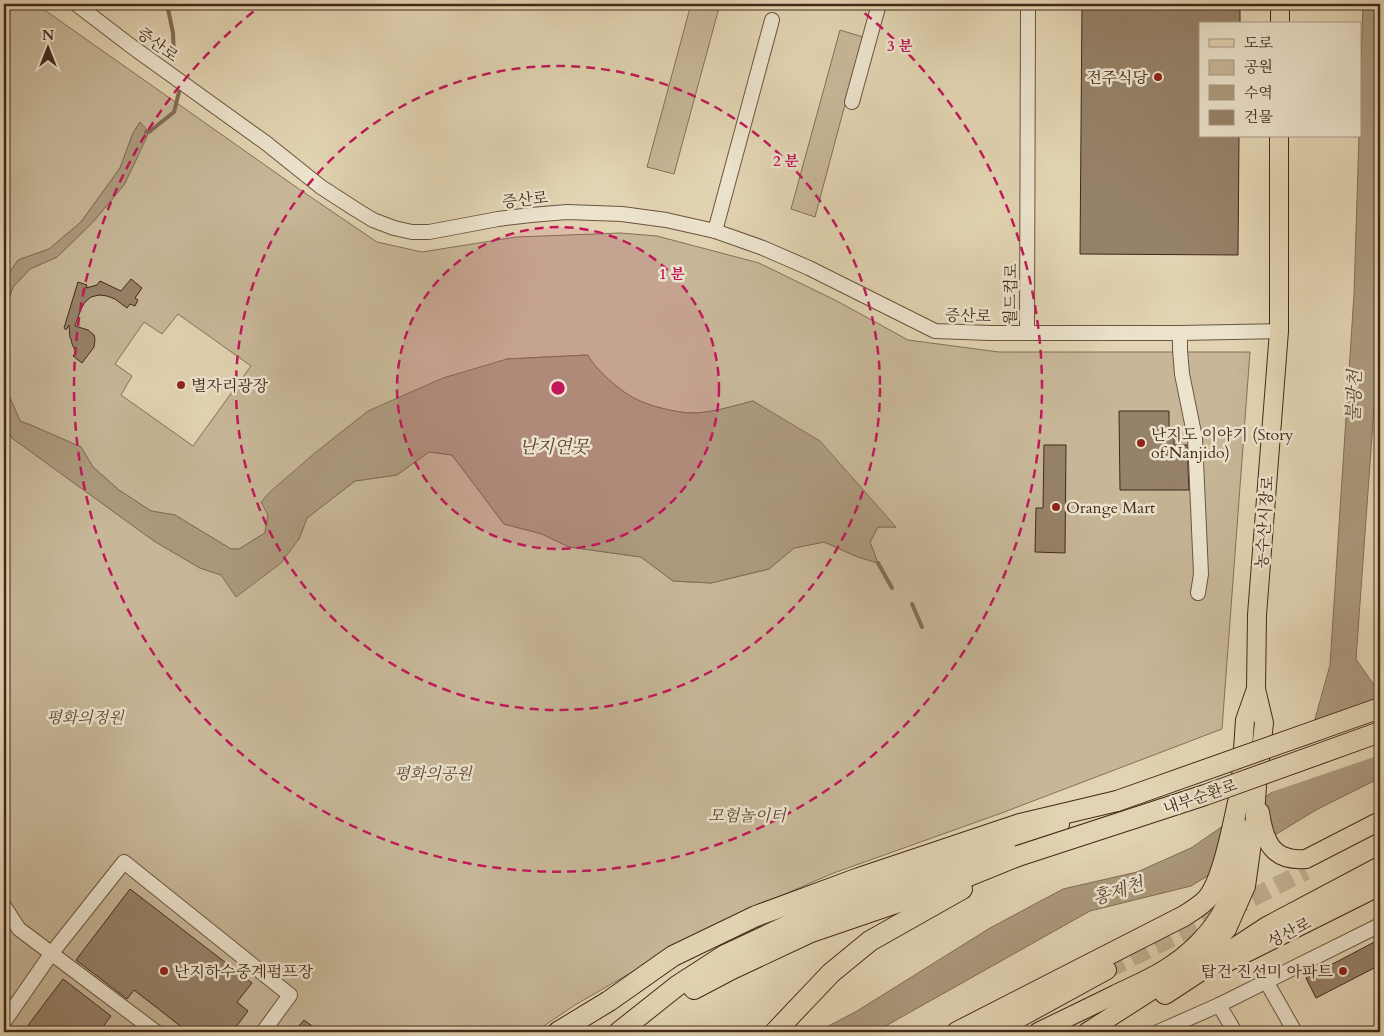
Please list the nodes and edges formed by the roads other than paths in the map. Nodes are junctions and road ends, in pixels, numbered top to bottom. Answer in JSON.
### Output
{"nodes":[{"id":1,"x":76,"y":4,"type":"edge"},
{"id":2,"x":879,"y":4,"type":"edge"},
{"id":3,"x":1028,"y":4,"type":"edge"},
{"id":4,"x":1280,"y":4,"type":"edge"},
{"id":5,"x":772,"y":20,"type":"dead end"},
{"id":6,"x":1280,"y":22,"type":"edge"},
{"id":7,"x":852,"y":102,"type":"dead end"},
{"id":8,"x":1279,"y":138,"type":"edge"},
{"id":9,"x":715,"y":231,"type":"junction"},
{"id":10,"x":1279,"y":331,"type":"junction"},
{"id":11,"x":1180,"y":333,"type":"junction"},
{"id":12,"x":1027,"y":334,"type":"junction"},
{"id":13,"x":1198,"y":593,"type":"dead end"},
{"id":14,"x":1256,"y":689,"type":"junction"},
{"id":15,"x":1380,"y":708,"type":"edge"},
{"id":16,"x":1380,"y":732,"type":"edge"},
{"id":17,"x":1257,"y":786,"type":"junction"},
{"id":18,"x":1239,"y":798,"type":"junction"},
{"id":19,"x":1117,"y":801,"type":"junction"},
{"id":20,"x":1380,"y":821,"type":"edge"},
{"id":21,"x":1380,"y":833,"type":"edge"},
{"id":22,"x":1018,"y":856,"type":"junction"},
{"id":23,"x":1300,"y":866,"type":"junction"},
{"id":24,"x":1380,"y":867,"type":"edge"},
{"id":25,"x":1380,"y":886,"type":"edge"},
{"id":26,"x":1239,"y":887,"type":"junction"},
{"id":27,"x":4,"y":906,"type":"edge"},
{"id":28,"x":1380,"y":925,"type":"edge"},
{"id":29,"x":52,"y":954,"type":"junction"},
{"id":30,"x":1108,"y":970,"type":"tunnel mouth"},
{"id":31,"x":1266,"y":981,"type":"junction"},
{"id":32,"x":1165,"y":994,"type":"junction"},
{"id":33,"x":1219,"y":1005,"type":"junction"},
{"id":34,"x":4,"y":1022,"type":"edge"},
{"id":35,"x":156,"y":1032,"type":"edge"},
{"id":36,"x":263,"y":1032,"type":"edge"},
{"id":37,"x":558,"y":1032,"type":"edge"},
{"id":38,"x":610,"y":1032,"type":"edge"},
{"id":39,"x":619,"y":1032,"type":"edge"},
{"id":40,"x":775,"y":1032,"type":"edge"},
{"id":41,"x":957,"y":1032,"type":"edge"},
{"id":42,"x":994,"y":1032,"type":"edge"},
{"id":43,"x":1038,"y":1032,"type":"edge"},
{"id":44,"x":1089,"y":1032,"type":"edge"},
{"id":45,"x":1158,"y":1032,"type":"edge"},
{"id":46,"x":1235,"y":1032,"type":"edge"},
{"id":47,"x":1295,"y":1032,"type":"edge"}],
"edges":[{"from":1,"to":9,"type":"street","name":"증산로"},
{"from":2,"to":7,"type":"street"},
{"from":3,"to":12,"type":"street","name":"월드컵로"},
{"from":4,"to":6,"type":"main road"},
{"from":5,"to":9,"type":"street"},
{"from":8,"to":10,"type":"main road","name":"농수산시장로"},
{"from":9,"to":12,"type":"street","name":"증산로"},
{"from":10,"to":11,"type":"street","name":"월드컵로"},
{"from":10,"to":14,"type":"main road","name":"농수산시장로"},
{"from":11,"to":12,"type":"street","name":"월드컵로"},
{"from":11,"to":13,"type":"street"},
{"from":14,"to":17,"type":"main road","name":"농수산시장로","bridge":true},
{"from":14,"to":18,"type":"main road","bridge":true},
{"from":15,"to":19,"type":"highway","name":"내부순환로","bridge":true},
{"from":16,"to":22,"type":"highway","name":"내부순환로","bridge":true},
{"from":17,"to":23,"type":"main road"},
{"from":17,"to":26,"type":"main road"},
{"from":18,"to":26,"type":"main road"},
{"from":18,"to":41,"type":"highway"},
{"from":19,"to":37,"type":"highway"},
{"from":19,"to":39,"type":"highway"},
{"from":20,"to":23,"type":"main road"},
{"from":21,"to":23,"type":"main road"},
{"from":22,"to":38,"type":"highway"},
{"from":22,"to":40,"type":"highway"},
{"from":24,"to":32,"type":"highway"},
{"from":25,"to":32,"type":"main road","name":"성산로"},
{"from":26,"to":43,"type":"main road"},
{"from":26,"to":44,"type":"main road"},
{"from":27,"to":29,"type":"street"},
{"from":28,"to":31,"type":"street"},
{"from":29,"to":34,"type":"street"},
{"from":29,"to":35,"type":"street"},
{"from":29,"to":36,"type":"street"},
{"from":30,"to":42,"type":"main road"},
{"from":31,"to":33,"type":"street"},
{"from":31,"to":47,"type":"street"},
{"from":32,"to":44,"type":"main road","name":"성산로"},
{"from":33,"to":45,"type":"street"},
{"from":33,"to":46,"type":"street"}]}
